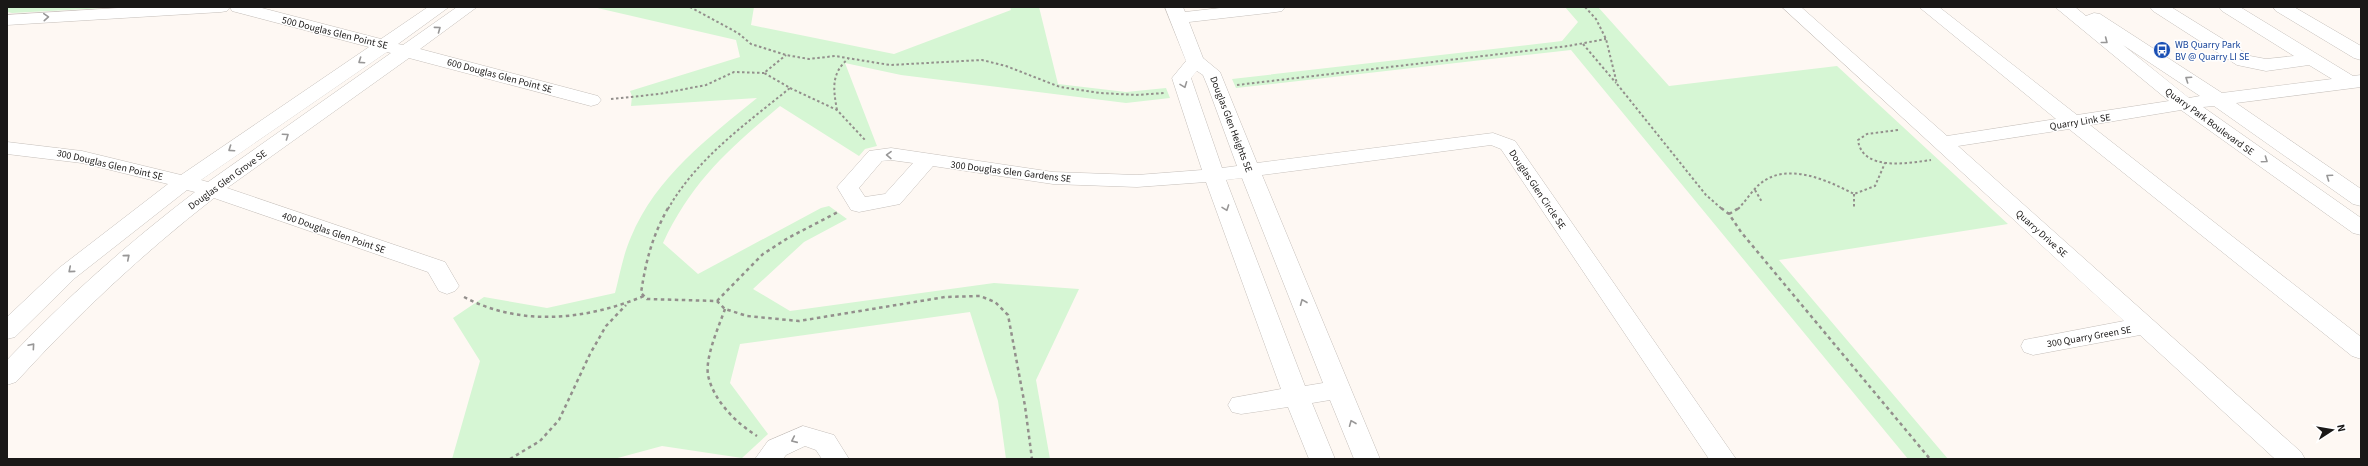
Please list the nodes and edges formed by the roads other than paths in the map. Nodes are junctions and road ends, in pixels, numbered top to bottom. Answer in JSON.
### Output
{"nodes":[{"id":1,"x":221,"y":7,"type":"edge"},
{"id":2,"x":238,"y":7,"type":"edge"},
{"id":3,"x":440,"y":7,"type":"edge"},
{"id":4,"x":468,"y":7,"type":"edge"},
{"id":5,"x":1276,"y":7,"type":"edge"},
{"id":6,"x":1791,"y":7,"type":"edge"},
{"id":7,"x":1928,"y":7,"type":"edge"},
{"id":8,"x":2064,"y":7,"type":"edge"},
{"id":9,"x":2076,"y":7,"type":"edge"},
{"id":10,"x":2159,"y":7,"type":"edge"},
{"id":11,"x":2228,"y":7,"type":"edge"},
{"id":12,"x":2282,"y":7,"type":"edge"},
{"id":13,"x":1177,"y":12,"type":"edge"},
{"id":14,"x":7,"y":20,"type":"edge"},
{"id":15,"x":384,"y":45,"type":"junction"},
{"id":16,"x":408,"y":50,"type":"junction"},
{"id":17,"x":2361,"y":54,"type":"edge"},
{"id":18,"x":2313,"y":59,"type":"junction"},
{"id":19,"x":1195,"y":61,"type":"junction"},
{"id":20,"x":2356,"y":82,"type":"edge"},
{"id":21,"x":2217,"y":99,"type":"junction"},
{"id":22,"x":591,"y":100,"type":"road end"},
{"id":23,"x":2185,"y":104,"type":"junction"},
{"id":24,"x":2073,"y":122,"type":"junction"},
{"id":25,"x":7,"y":148,"type":"edge"},
{"id":26,"x":1949,"y":150,"type":"junction"},
{"id":27,"x":928,"y":160,"type":"junction"},
{"id":28,"x":1249,"y":170,"type":"junction"},
{"id":29,"x":1214,"y":175,"type":"junction"},
{"id":30,"x":184,"y":182,"type":"junction"},
{"id":31,"x":211,"y":188,"type":"junction"},
{"id":32,"x":2361,"y":199,"type":"edge"},
{"id":33,"x":2361,"y":228,"type":"edge"},
{"id":34,"x":447,"y":286,"type":"road end"},
{"id":35,"x":2145,"y":326,"type":"junction"},
{"id":36,"x":7,"y":330,"type":"edge"},
{"id":37,"x":2033,"y":346,"type":"dead end"},
{"id":38,"x":2361,"y":350,"type":"edge"},
{"id":39,"x":7,"y":376,"type":"edge"},
{"id":40,"x":1338,"y":390,"type":"junction"},
{"id":41,"x":1296,"y":396,"type":"junction"},
{"id":42,"x":1241,"y":405,"type":"dead end"},
{"id":43,"x":772,"y":453,"type":"edge"},
{"id":44,"x":836,"y":459,"type":"edge"},
{"id":45,"x":1322,"y":459,"type":"edge"},
{"id":46,"x":1367,"y":459,"type":"edge"},
{"id":47,"x":1723,"y":459,"type":"edge"},
{"id":48,"x":2292,"y":459,"type":"edge"}],
"edges":[{"from":14,"to":1,"type":"street","one_way":true},
{"from":2,"to":15,"type":"street","name":"500 Douglas Glen Point SE"},
{"from":3,"to":15,"type":"street","name":"Douglas Glen Grove SE"},
{"from":16,"to":4,"type":"street","name":"Douglas Glen Grove SE","one_way":true},
{"from":5,"to":13,"type":"street"},
{"from":6,"to":26,"type":"street","name":"Quarry Drive SE"},
{"from":7,"to":24,"type":"street"},
{"from":8,"to":23,"type":"street","name":"Quarry Park Boulevard SE","one_way":true},
{"from":21,"to":9,"type":"street","name":"Quarry Park Boulevard SE","one_way":true},
{"from":10,"to":18,"type":"street"},
{"from":11,"to":18,"type":"street"},
{"from":12,"to":17,"type":"street"},
{"from":13,"to":19,"type":"street"},
{"from":15,"to":16,"type":"street","name":"500 Douglas Glen Point SE"},
{"from":15,"to":30,"type":"street","name":"Douglas Glen Grove SE","one_way":true},
{"from":16,"to":22,"type":"street","name":"600 Douglas Glen Point SE"},
{"from":31,"to":16,"type":"street","name":"Douglas Glen Grove SE","one_way":true},
{"from":18,"to":20,"type":"street"},
{"from":19,"to":28,"type":"street","name":"Douglas Glen Heights SE"},
{"from":19,"to":29,"type":"street","one_way":true},
{"from":20,"to":21,"type":"street","name":"Quarry Link SE"},
{"from":21,"to":23,"type":"street","name":"Quarry Link SE"},
{"from":32,"to":21,"type":"street","name":"Quarry Park Boulevard SE","one_way":true},
{"from":23,"to":24,"type":"street","name":"Quarry Link SE"},
{"from":23,"to":33,"type":"street","name":"Quarry Park Boulevard SE","one_way":true},
{"from":24,"to":26,"type":"street","name":"Quarry Link SE"},
{"from":24,"to":38,"type":"street"},
{"from":25,"to":30,"type":"street","name":"300 Douglas Glen Point SE"},
{"from":26,"to":35,"type":"street","name":"Quarry Drive SE"},
{"from":27,"to":27,"type":"street","name":"300 Douglas Glen Gardens SE","one_way":true},
{"from":27,"to":29,"type":"street","name":"300 Douglas Glen Gardens SE"},
{"from":28,"to":29,"type":"street","name":"Douglas Glen Circle SE"},
{"from":40,"to":28,"type":"street","name":"Douglas Glen Heights SE","one_way":true},
{"from":28,"to":47,"type":"street","name":"Douglas Glen Circle SE"},
{"from":29,"to":41,"type":"street","one_way":true},
{"from":30,"to":31,"type":"street","name":"300 Douglas Glen Point SE"},
{"from":30,"to":36,"type":"street","name":"Douglas Glen Grove SE","one_way":true},
{"from":31,"to":34,"type":"street","name":"400 Douglas Glen Point SE"},
{"from":39,"to":31,"type":"street","name":"Douglas Glen Grove SE","one_way":true},
{"from":35,"to":37,"type":"street","name":"300 Quarry Green SE"},
{"from":35,"to":48,"type":"street","name":"Quarry Drive SE"},
{"from":40,"to":41,"type":"street"},
{"from":46,"to":40,"type":"street","name":"Douglas Glen Heights SE","one_way":true},
{"from":41,"to":42,"type":"street"},
{"from":41,"to":45,"type":"street"},
{"from":44,"to":43,"type":"street","one_way":true}]}
